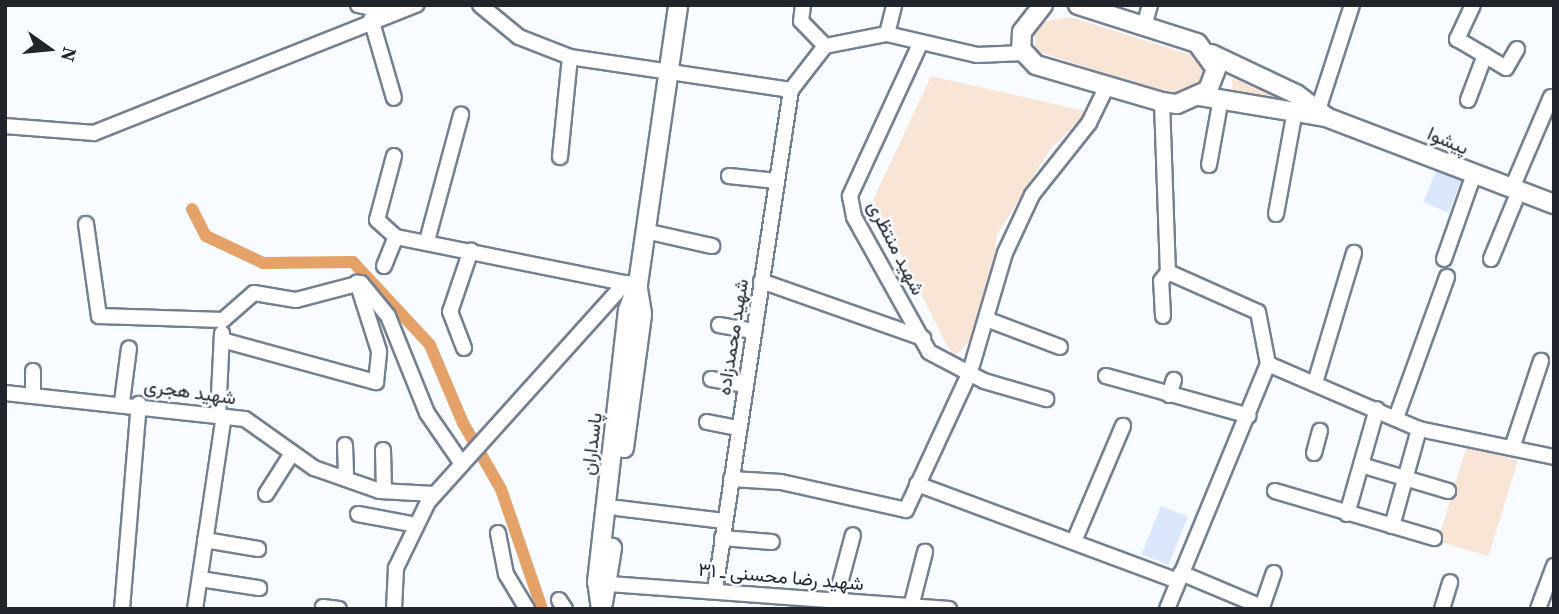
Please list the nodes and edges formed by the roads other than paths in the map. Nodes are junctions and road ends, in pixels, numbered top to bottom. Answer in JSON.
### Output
{"nodes":[{"id":1,"x":358,"y":5,"type":"edge"},
{"id":2,"x":416,"y":5,"type":"edge"},
{"id":3,"x":480,"y":5,"type":"edge"},
{"id":4,"x":678,"y":5,"type":"edge"},
{"id":5,"x":803,"y":5,"type":"edge"},
{"id":6,"x":894,"y":5,"type":"edge"},
{"id":7,"x":1042,"y":5,"type":"edge"},
{"id":8,"x":1078,"y":5,"type":"edge"},
{"id":9,"x":1150,"y":5,"type":"edge"},
{"id":10,"x":1352,"y":5,"type":"edge"},
{"id":11,"x":1473,"y":5,"type":"edge"},
{"id":12,"x":390,"y":12,"type":"junction"},
{"id":13,"x":371,"y":19,"type":"junction"},
{"id":14,"x":1144,"y":26,"type":"junction"},
{"id":15,"x":887,"y":34,"type":"junction"},
{"id":16,"x":920,"y":42,"type":"junction"},
{"id":17,"x":825,"y":46,"type":"junction"},
{"id":18,"x":1517,"y":49,"type":"dead end"},
{"id":19,"x":1024,"y":53,"type":"junction"},
{"id":20,"x":1211,"y":54,"type":"junction"},
{"id":21,"x":1485,"y":55,"type":"junction"},
{"id":22,"x":570,"y":57,"type":"junction"},
{"id":23,"x":667,"y":69,"type":"junction"},
{"id":24,"x":1107,"y":86,"type":"junction"},
{"id":25,"x":790,"y":90,"type":"junction"},
{"id":26,"x":1200,"y":96,"type":"junction"},
{"id":27,"x":1551,"y":96,"type":"dead end"},
{"id":28,"x":394,"y":98,"type":"dead end"},
{"id":29,"x":1220,"y":99,"type":"junction"},
{"id":30,"x":1468,"y":100,"type":"dead end"},
{"id":31,"x":1162,"y":102,"type":"junction"},
{"id":32,"x":1322,"y":112,"type":"junction"},
{"id":33,"x":460,"y":115,"type":"dead end"},
{"id":34,"x":1294,"y":116,"type":"junction"},
{"id":35,"x":5,"y":126,"type":"edge"},
{"id":36,"x":394,"y":156,"type":"dead end"},
{"id":37,"x":560,"y":157,"type":"dead end"},
{"id":38,"x":1209,"y":165,"type":"dead end"},
{"id":39,"x":1474,"y":174,"type":"junction"},
{"id":40,"x":729,"y":176,"type":"dead end"},
{"id":41,"x":777,"y":181,"type":"junction"},
{"id":42,"x":1516,"y":189,"type":"junction"},
{"id":43,"x":1554,"y":204,"type":"edge"},
{"id":44,"x":1276,"y":214,"type":"dead end"},
{"id":45,"x":86,"y":224,"type":"dead end"},
{"id":46,"x":645,"y":232,"type":"junction"},
{"id":47,"x":397,"y":237,"type":"junction"},
{"id":48,"x":427,"y":241,"type":"junction"},
{"id":49,"x":712,"y":246,"type":"dead end"},
{"id":50,"x":471,"y":250,"type":"junction"},
{"id":51,"x":1354,"y":253,"type":"dead end"},
{"id":52,"x":1444,"y":259,"type":"dead end"},
{"id":53,"x":1491,"y":259,"type":"dead end"},
{"id":54,"x":384,"y":266,"type":"dead end"},
{"id":55,"x":1168,"y":272,"type":"junction"},
{"id":56,"x":1447,"y":277,"type":"dead end"},
{"id":57,"x":761,"y":281,"type":"junction"},
{"id":58,"x":357,"y":282,"type":"junction"},
{"id":59,"x":631,"y":284,"type":"junction"},
{"id":60,"x":1163,"y":316,"type":"dead end"},
{"id":61,"x":986,"y":319,"type":"junction"},
{"id":62,"x":223,"y":320,"type":"junction"},
{"id":63,"x":719,"y":325,"type":"dead end"},
{"id":64,"x":754,"y":331,"type":"junction"},
{"id":65,"x":923,"y":338,"type":"junction"},
{"id":66,"x":222,"y":340,"type":"junction"},
{"id":67,"x":1060,"y":347,"type":"dead end"},
{"id":68,"x":129,"y":348,"type":"dead end"},
{"id":69,"x":464,"y":348,"type":"dead end"},
{"id":70,"x":1541,"y":361,"type":"dead end"},
{"id":71,"x":1268,"y":364,"type":"junction"},
{"id":72,"x":33,"y":371,"type":"dead end"},
{"id":73,"x":970,"y":372,"type":"junction"},
{"id":74,"x":1106,"y":376,"type":"dead end"},
{"id":75,"x":710,"y":379,"type":"dead end"},
{"id":76,"x":1174,"y":380,"type":"dead end"},
{"id":77,"x":1315,"y":383,"type":"junction"},
{"id":78,"x":746,"y":385,"type":"junction"},
{"id":79,"x":5,"y":393,"type":"edge"},
{"id":80,"x":33,"y":395,"type":"junction"},
{"id":81,"x":1169,"y":395,"type":"junction"},
{"id":82,"x":1046,"y":399,"type":"dead end"},
{"id":83,"x":122,"y":402,"type":"junction"},
{"id":84,"x":139,"y":404,"type":"junction"},
{"id":85,"x":1377,"y":409,"type":"junction"},
{"id":86,"x":220,"y":415,"type":"junction"},
{"id":87,"x":1249,"y":416,"type":"junction"},
{"id":88,"x":1396,"y":418,"type":"junction"},
{"id":89,"x":706,"y":422,"type":"dead end"},
{"id":90,"x":1123,"y":426,"type":"dead end"},
{"id":91,"x":739,"y":428,"type":"junction"},
{"id":92,"x":1419,"y":429,"type":"junction"},
{"id":93,"x":1320,"y":430,"type":"dead end"},
{"id":94,"x":345,"y":445,"type":"dead end"},
{"id":95,"x":1512,"y":449,"type":"junction"},
{"id":96,"x":383,"y":450,"type":"dead end"},
{"id":97,"x":292,"y":453,"type":"junction"},
{"id":98,"x":1314,"y":453,"type":"dead end"},
{"id":99,"x":1554,"y":457,"type":"edge"},
{"id":100,"x":463,"y":458,"type":"junction"},
{"id":101,"x":1361,"y":465,"type":"junction"},
{"id":102,"x":1405,"y":478,"type":"junction"},
{"id":103,"x":346,"y":479,"type":"junction"},
{"id":104,"x":731,"y":479,"type":"junction"},
{"id":105,"x":917,"y":484,"type":"junction"},
{"id":106,"x":384,"y":491,"type":"junction"},
{"id":107,"x":1275,"y":491,"type":"dead end"},
{"id":108,"x":1448,"y":491,"type":"dead end"},
{"id":109,"x":266,"y":494,"type":"dead end"},
{"id":110,"x":434,"y":494,"type":"junction"},
{"id":111,"x":617,"y":508,"type":"junction"},
{"id":112,"x":358,"y":514,"type":"dead end"},
{"id":113,"x":1347,"y":514,"type":"junction"},
{"id":114,"x":724,"y":521,"type":"junction"},
{"id":115,"x":412,"y":524,"type":"junction"},
{"id":116,"x":1392,"y":526,"type":"junction"},
{"id":117,"x":498,"y":533,"type":"dead end"},
{"id":118,"x":853,"y":535,"type":"dead end"},
{"id":119,"x":722,"y":538,"type":"junction"},
{"id":120,"x":1434,"y":538,"type":"dead end"},
{"id":121,"x":1075,"y":539,"type":"junction"},
{"id":122,"x":205,"y":540,"type":"junction"},
{"id":123,"x":772,"y":542,"type":"dead end"},
{"id":124,"x":258,"y":549,"type":"dead end"},
{"id":125,"x":925,"y":552,"type":"dead end"},
{"id":126,"x":1554,"y":566,"type":"edge"},
{"id":127,"x":1274,"y":573,"type":"dead end"},
{"id":128,"x":1179,"y":577,"type":"junction"},
{"id":129,"x":200,"y":579,"type":"junction"},
{"id":130,"x":1450,"y":582,"type":"dead end"},
{"id":131,"x":609,"y":584,"type":"junction"},
{"id":132,"x":259,"y":588,"type":"dead end"},
{"id":133,"x":715,"y":590,"type":"junction"},
{"id":134,"x":840,"y":604,"type":"edge"},
{"id":135,"x":917,"y":605,"type":"edge"},
{"id":136,"x":323,"y":607,"type":"dead end"},
{"id":137,"x":1265,"y":608,"type":"edge"},
{"id":138,"x":122,"y":609,"type":"edge"},
{"id":139,"x":195,"y":609,"type":"edge"},
{"id":140,"x":339,"y":609,"type":"edge"},
{"id":141,"x":394,"y":609,"type":"edge"},
{"id":142,"x":527,"y":609,"type":"edge"},
{"id":143,"x":601,"y":609,"type":"edge"},
{"id":144,"x":949,"y":609,"type":"edge"},
{"id":145,"x":1167,"y":609,"type":"edge"},
{"id":146,"x":1442,"y":609,"type":"edge"},
{"id":147,"x":1538,"y":609,"type":"edge"}],
"edges":[{"from":1,"to":12,"type":"street"},
{"from":2,"to":12,"type":"street"},
{"from":3,"to":22,"type":"street"},
{"from":4,"to":23,"type":"street","name":"پاسداران"},
{"from":5,"to":17,"type":"street"},
{"from":6,"to":15,"type":"street"},
{"from":7,"to":19,"type":"street"},
{"from":8,"to":14,"type":"street"},
{"from":9,"to":14,"type":"street"},
{"from":10,"to":32,"type":"street"},
{"from":11,"to":21,"type":"street"},
{"from":12,"to":13,"type":"street"},
{"from":13,"to":28,"type":"street"},
{"from":13,"to":35,"type":"street"},
{"from":14,"to":20,"type":"street"},
{"from":15,"to":16,"type":"street"},
{"from":15,"to":17,"type":"street"},
{"from":16,"to":19,"type":"street"},
{"from":16,"to":65,"type":"street","name":"شهید منتظری"},
{"from":17,"to":25,"type":"street"},
{"from":18,"to":21,"type":"street"},
{"from":19,"to":24,"type":"street"},
{"from":20,"to":26,"type":"street"},
{"from":20,"to":32,"type":"street"},
{"from":21,"to":30,"type":"street"},
{"from":22,"to":23,"type":"street"},
{"from":22,"to":37,"type":"street"},
{"from":23,"to":25,"type":"street"},
{"from":23,"to":46,"type":"street","name":"پاسداران"},
{"from":24,"to":31,"type":"street"},
{"from":24,"to":61,"type":"street"},
{"from":25,"to":41,"type":"street","name":"شهید محمدزاده"},
{"from":26,"to":29,"type":"street"},
{"from":26,"to":31,"type":"street"},
{"from":27,"to":42,"type":"street"},
{"from":29,"to":34,"type":"street"},
{"from":29,"to":38,"type":"street"},
{"from":31,"to":55,"type":"street"},
{"from":32,"to":34,"type":"street"},
{"from":32,"to":39,"type":"street","name":"پیشوا"},
{"from":33,"to":48,"type":"street"},
{"from":34,"to":44,"type":"street"},
{"from":36,"to":47,"type":"street"},
{"from":39,"to":42,"type":"street","name":"پیشوا"},
{"from":39,"to":52,"type":"street"},
{"from":40,"to":41,"type":"street"},
{"from":41,"to":57,"type":"street","name":"شهید محمدزاده"},
{"from":42,"to":43,"type":"street","name":"پیشوا"},
{"from":42,"to":53,"type":"street"},
{"from":45,"to":62,"type":"street"},
{"from":46,"to":49,"type":"street"},
{"from":46,"to":59,"type":"street","name":"پاسداران"},
{"from":47,"to":48,"type":"street"},
{"from":47,"to":54,"type":"street"},
{"from":48,"to":50,"type":"street"},
{"from":50,"to":59,"type":"street"},
{"from":50,"to":69,"type":"street"},
{"from":51,"to":77,"type":"street"},
{"from":55,"to":60,"type":"street"},
{"from":55,"to":71,"type":"street"},
{"from":56,"to":88,"type":"street"},
{"from":57,"to":64,"type":"street","name":"شهید محمدزاده"},
{"from":57,"to":65,"type":"street"},
{"from":58,"to":62,"type":"street"},
{"from":58,"to":66,"type":"street"},
{"from":58,"to":100,"type":"street"},
{"from":59,"to":100,"type":"street"},
{"from":59,"to":111,"type":"street","name":"پاسداران"},
{"from":59,"to":143,"type":"street","name":"پاسداران"},
{"from":61,"to":67,"type":"street"},
{"from":61,"to":73,"type":"street"},
{"from":62,"to":66,"type":"street"},
{"from":63,"to":64,"type":"street"},
{"from":64,"to":78,"type":"street","name":"شهید محمدزاده"},
{"from":65,"to":73,"type":"street","name":"شهید منتظری"},
{"from":66,"to":86,"type":"street"},
{"from":68,"to":83,"type":"street"},
{"from":70,"to":95,"type":"street"},
{"from":71,"to":77,"type":"street"},
{"from":71,"to":87,"type":"street"},
{"from":72,"to":80,"type":"street"},
{"from":73,"to":82,"type":"street","name":"شهید منتظری"},
{"from":73,"to":105,"type":"street"},
{"from":74,"to":81,"type":"street"},
{"from":75,"to":78,"type":"street"},
{"from":76,"to":81,"type":"street"},
{"from":77,"to":85,"type":"street"},
{"from":78,"to":91,"type":"street","name":"شهید محمدزاده"},
{"from":79,"to":80,"type":"street","name":"شهید هجری"},
{"from":80,"to":83,"type":"street","name":"شهید هجری"},
{"from":81,"to":87,"type":"street"},
{"from":83,"to":84,"type":"street","name":"شهید هجری"},
{"from":84,"to":86,"type":"street","name":"شهید هجری"},
{"from":84,"to":138,"type":"street"},
{"from":85,"to":88,"type":"street"},
{"from":85,"to":101,"type":"street"},
{"from":86,"to":97,"type":"street","name":"شهید هجری"},
{"from":86,"to":122,"type":"street"},
{"from":87,"to":128,"type":"street"},
{"from":88,"to":92,"type":"street"},
{"from":89,"to":91,"type":"street"},
{"from":90,"to":121,"type":"street"},
{"from":91,"to":104,"type":"street","name":"شهید محمدزاده"},
{"from":92,"to":95,"type":"street"},
{"from":92,"to":102,"type":"street"},
{"from":93,"to":98,"type":"street"},
{"from":94,"to":103,"type":"street"},
{"from":95,"to":99,"type":"street"},
{"from":96,"to":106,"type":"street"},
{"from":97,"to":103,"type":"street","name":"شهید هجری"},
{"from":97,"to":109,"type":"street"},
{"from":100,"to":110,"type":"street"},
{"from":101,"to":102,"type":"street"},
{"from":101,"to":113,"type":"street"},
{"from":102,"to":108,"type":"street"},
{"from":102,"to":116,"type":"street"},
{"from":103,"to":106,"type":"street","name":"شهید هجری"},
{"from":104,"to":105,"type":"street"},
{"from":104,"to":114,"type":"street","name":"شهید محمدزاده"},
{"from":105,"to":121,"type":"street"},
{"from":106,"to":110,"type":"street","name":"شهید هجری"},
{"from":107,"to":113,"type":"street"},
{"from":110,"to":115,"type":"street"},
{"from":111,"to":114,"type":"street"},
{"from":111,"to":131,"type":"street","name":"پاسداران"},
{"from":112,"to":115,"type":"street"},
{"from":113,"to":116,"type":"street"},
{"from":114,"to":119,"type":"street","name":"شهید محمدزاده"},
{"from":115,"to":141,"type":"street"},
{"from":116,"to":120,"type":"street"},
{"from":117,"to":142,"type":"street"},
{"from":118,"to":134,"type":"street"},
{"from":119,"to":123,"type":"street"},
{"from":119,"to":133,"type":"street","name":"شهید محمدزاده"},
{"from":121,"to":128,"type":"street"},
{"from":122,"to":124,"type":"street"},
{"from":122,"to":129,"type":"street"},
{"from":125,"to":135,"type":"street"},
{"from":126,"to":147,"type":"street"},
{"from":127,"to":137,"type":"street"},
{"from":128,"to":137,"type":"street"},
{"from":128,"to":145,"type":"street"},
{"from":129,"to":132,"type":"street"},
{"from":129,"to":139,"type":"street"},
{"from":130,"to":146,"type":"street"},
{"from":131,"to":133,"type":"street","name":"شهید رضا محسنی ـ ۳۱"},
{"from":131,"to":143,"type":"street","name":"پاسداران"},
{"from":133,"to":134,"type":"street","name":"شهید رضا محسنی ـ ۳۱"},
{"from":134,"to":135,"type":"street","name":"شهید رضا محسنی ـ ۳۱"},
{"from":135,"to":144,"type":"street","name":"شهید رضا محسنی ـ ۳۱"},
{"from":136,"to":140,"type":"street"}]}
